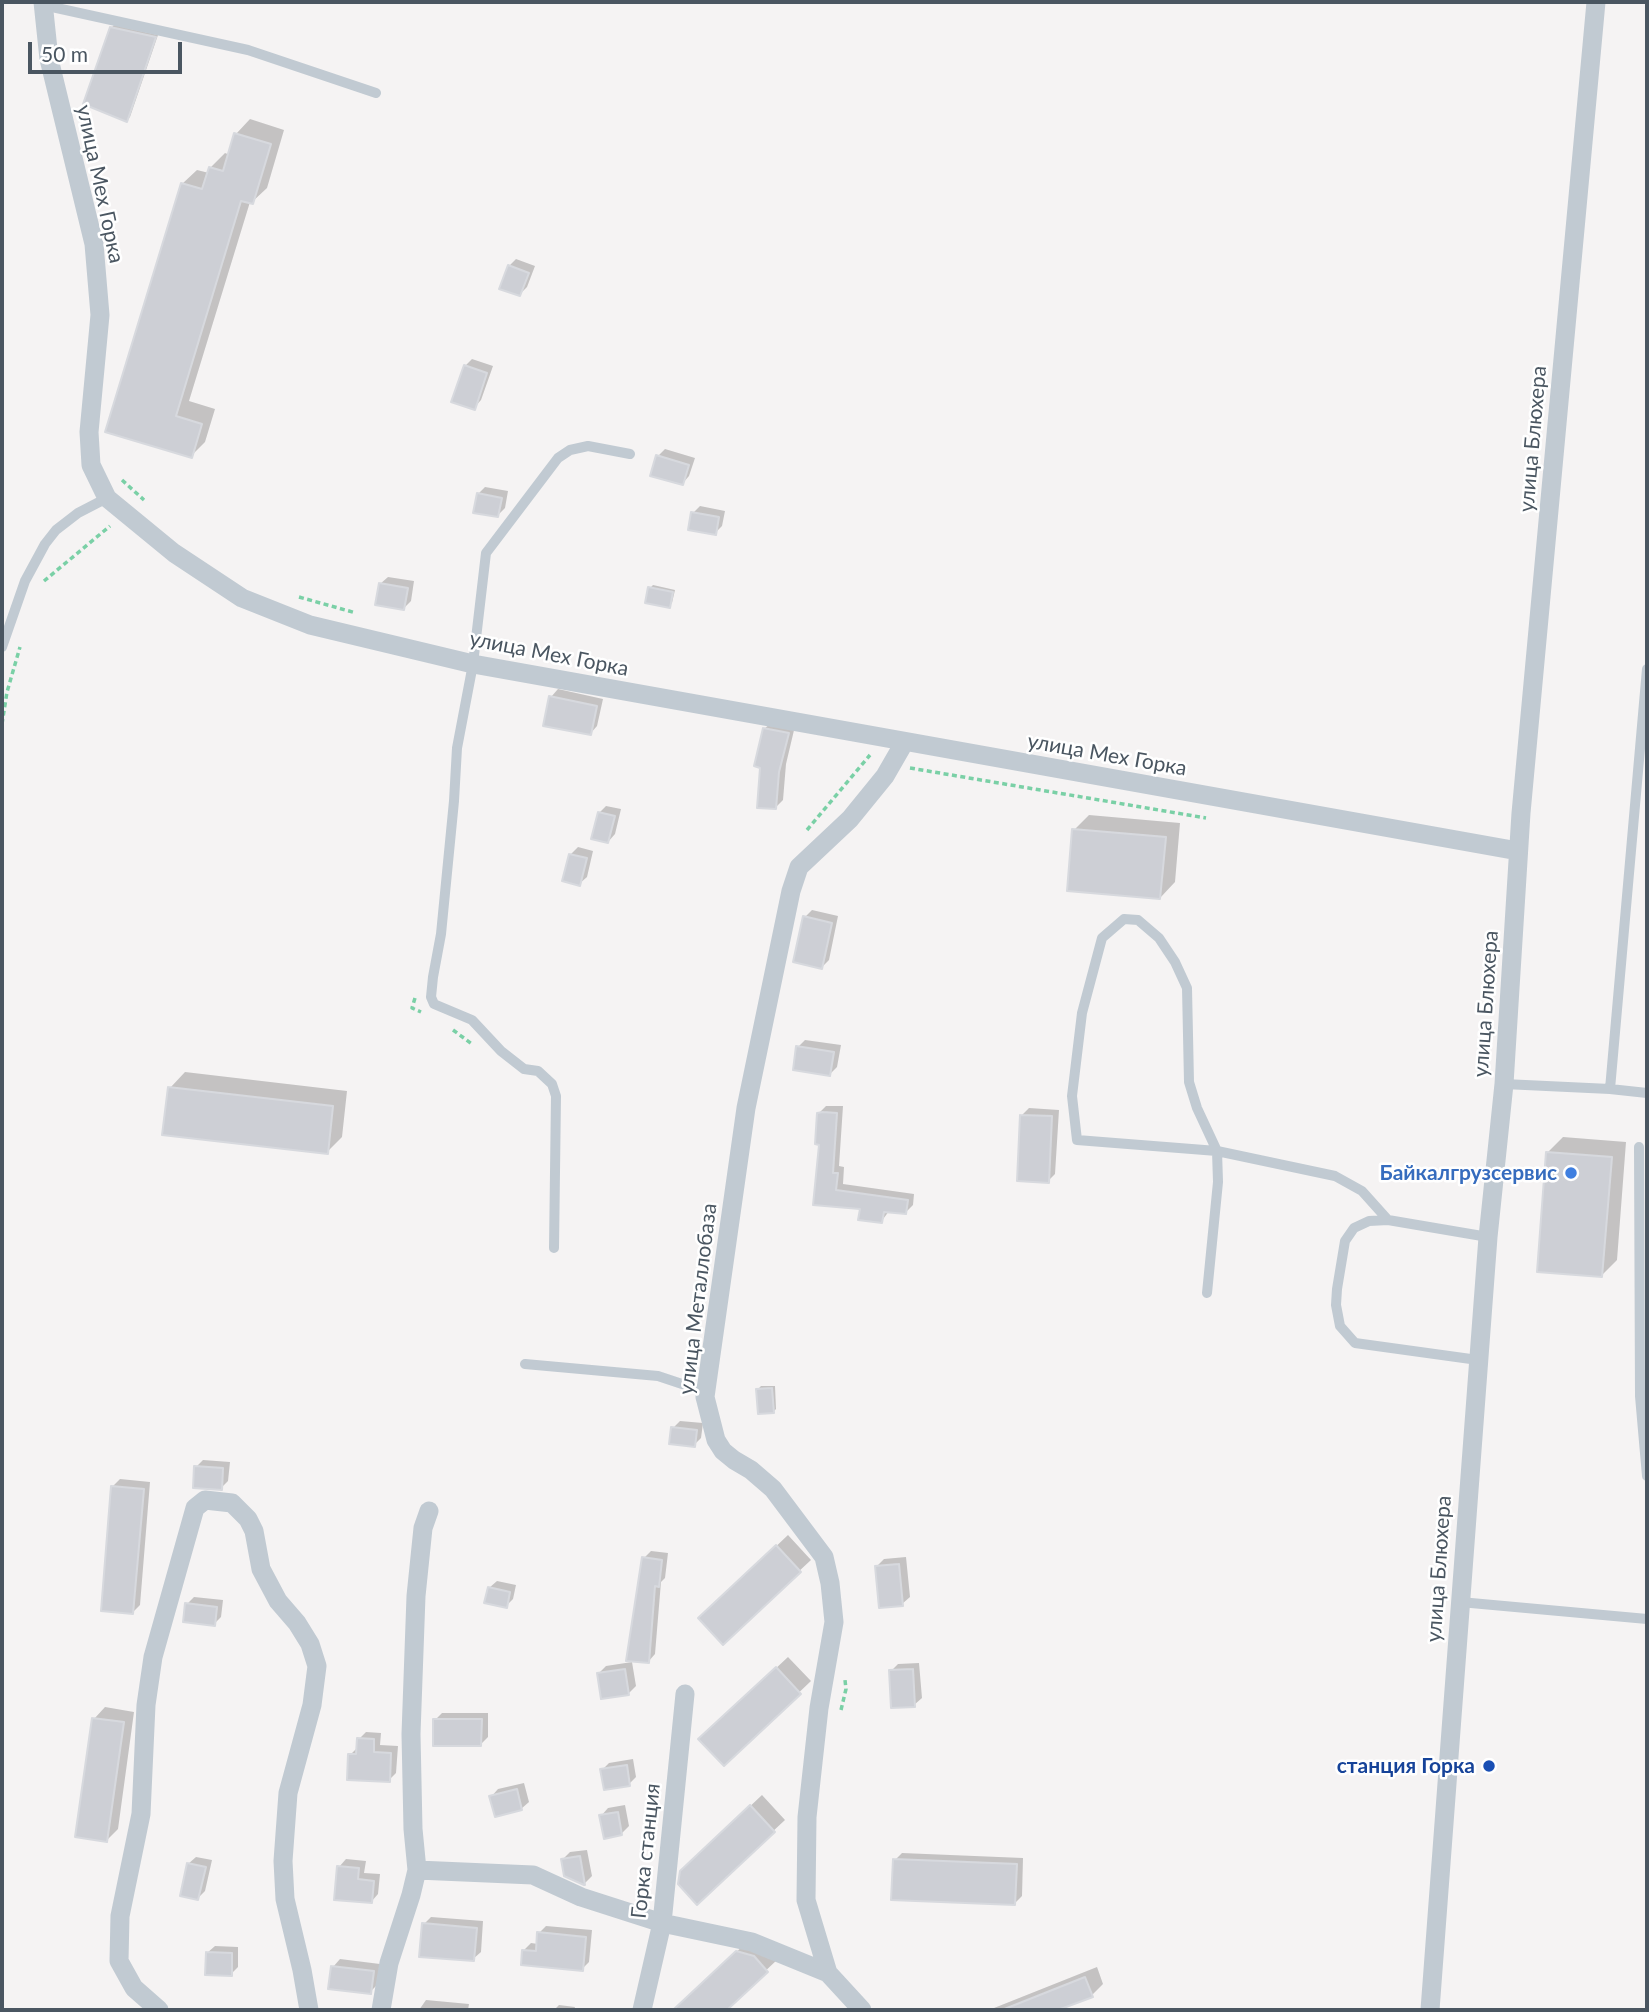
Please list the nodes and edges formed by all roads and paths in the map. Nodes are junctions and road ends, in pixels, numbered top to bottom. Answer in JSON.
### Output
{"nodes":[{"id":1,"x":1596,"y":2,"type":"edge"},
{"id":2,"x":43,"y":3,"type":"edge"},
{"id":3,"x":376,"y":93,"type":"dead end"},
{"id":4,"x":630,"y":454,"type":"dead end"},
{"id":5,"x":118,"y":477,"type":"dead end"},
{"id":6,"x":101,"y":501,"type":"junction"},
{"id":7,"x":147,"y":503,"type":"dead end"},
{"id":8,"x":37,"y":587,"type":"dead end"},
{"id":9,"x":295,"y":596,"type":"dead end"},
{"id":10,"x":361,"y":615,"type":"dead end"},
{"id":11,"x":22,"y":640,"type":"dead end"},
{"id":12,"x":2,"y":647,"type":"edge"},
{"id":13,"x":472,"y":664,"type":"junction"},
{"id":14,"x":1647,"y":669,"type":"edge"},
{"id":15,"x":2,"y":724,"type":"edge"},
{"id":16,"x":900,"y":751,"type":"junction"},
{"id":17,"x":1214,"y":819,"type":"dead end"},
{"id":18,"x":806,"y":831,"type":"dead end"},
{"id":19,"x":1518,"y":851,"type":"junction"},
{"id":20,"x":419,"y":987,"type":"dead end"},
{"id":21,"x":423,"y":1013,"type":"dead end"},
{"id":22,"x":444,"y":1024,"type":"dead end"},
{"id":23,"x":481,"y":1052,"type":"dead end"},
{"id":24,"x":1504,"y":1084,"type":"junction"},
{"id":25,"x":1610,"y":1089,"type":"junction"},
{"id":26,"x":1647,"y":1093,"type":"edge"},
{"id":27,"x":1639,"y":1147,"type":"dead end"},
{"id":28,"x":1217,"y":1150,"type":"junction"},
{"id":29,"x":1388,"y":1220,"type":"junction"},
{"id":30,"x":1488,"y":1237,"type":"junction"},
{"id":31,"x":554,"y":1248,"type":"dead end"},
{"id":32,"x":1207,"y":1293,"type":"dead end"},
{"id":33,"x":1478,"y":1360,"type":"junction"},
{"id":34,"x":525,"y":1364,"type":"dead end"},
{"id":35,"x":705,"y":1397,"type":"junction"},
{"id":36,"x":1647,"y":1476,"type":"edge"},
{"id":37,"x":429,"y":1511,"type":"dead end"},
{"id":38,"x":1460,"y":1601,"type":"junction"},
{"id":39,"x":1647,"y":1619,"type":"edge"},
{"id":40,"x":845,"y":1676,"type":"dead end"},
{"id":41,"x":685,"y":1694,"type":"dead end"},
{"id":42,"x":840,"y":1714,"type":"dead end"},
{"id":43,"x":417,"y":1870,"type":"junction"},
{"id":44,"x":662,"y":1923,"type":"junction"},
{"id":45,"x":828,"y":1973,"type":"junction"},
{"id":46,"x":159,"y":2010,"type":"edge"},
{"id":47,"x":309,"y":2010,"type":"edge"},
{"id":48,"x":381,"y":2010,"type":"edge"},
{"id":49,"x":642,"y":2010,"type":"edge"},
{"id":50,"x":862,"y":2010,"type":"edge"},
{"id":51,"x":1430,"y":2010,"type":"edge"}],
"edges":[{"from":1,"to":19,"type":"street","name":"улица Блюхера"},
{"from":2,"to":3,"type":"lane"},
{"from":2,"to":6,"type":"street","name":"улица Мех Горка"},
{"from":4,"to":13,"type":"lane"},
{"from":5,"to":7,"type":"path"},
{"from":6,"to":8,"type":"path"},
{"from":6,"to":12,"type":"lane"},
{"from":6,"to":13,"type":"street","name":"улица Мех Горка"},
{"from":9,"to":10,"type":"path"},
{"from":11,"to":15,"type":"path"},
{"from":13,"to":16,"type":"street","name":"улица Мех Горка"},
{"from":13,"to":31,"type":"lane"},
{"from":14,"to":25,"type":"lane"},
{"from":16,"to":17,"type":"path"},
{"from":16,"to":18,"type":"path"},
{"from":16,"to":19,"type":"street","name":"улица Мех Горка"},
{"from":16,"to":35,"type":"street","name":"улица Металлобаза"},
{"from":19,"to":24,"type":"street","name":"улица Блюхера"},
{"from":20,"to":21,"type":"path"},
{"from":22,"to":23,"type":"path"},
{"from":24,"to":25,"type":"lane"},
{"from":24,"to":30,"type":"street","name":"улица Блюхера"},
{"from":25,"to":26,"type":"lane"},
{"from":27,"to":36,"type":"lane"},
{"from":28,"to":28,"type":"lane"},
{"from":28,"to":29,"type":"lane"},
{"from":28,"to":32,"type":"lane"},
{"from":29,"to":30,"type":"lane"},
{"from":29,"to":33,"type":"lane"},
{"from":30,"to":33,"type":"street","name":"улица Блюхера"},
{"from":33,"to":38,"type":"street","name":"улица Блюхера"},
{"from":34,"to":35,"type":"lane"},
{"from":35,"to":45,"type":"street","name":"улица Металлобаза"},
{"from":37,"to":43,"type":"street"},
{"from":38,"to":39,"type":"lane"},
{"from":38,"to":51,"type":"street","name":"улица Блюхера"},
{"from":40,"to":42,"type":"path"},
{"from":41,"to":44,"type":"street","name":"Горка станция"},
{"from":43,"to":44,"type":"street"},
{"from":43,"to":48,"type":"street"},
{"from":44,"to":45,"type":"street"},
{"from":44,"to":49,"type":"street","name":"Горка станция"},
{"from":45,"to":50,"type":"street","name":"улица Металлобаза"},
{"from":46,"to":47,"type":"street"}]}
